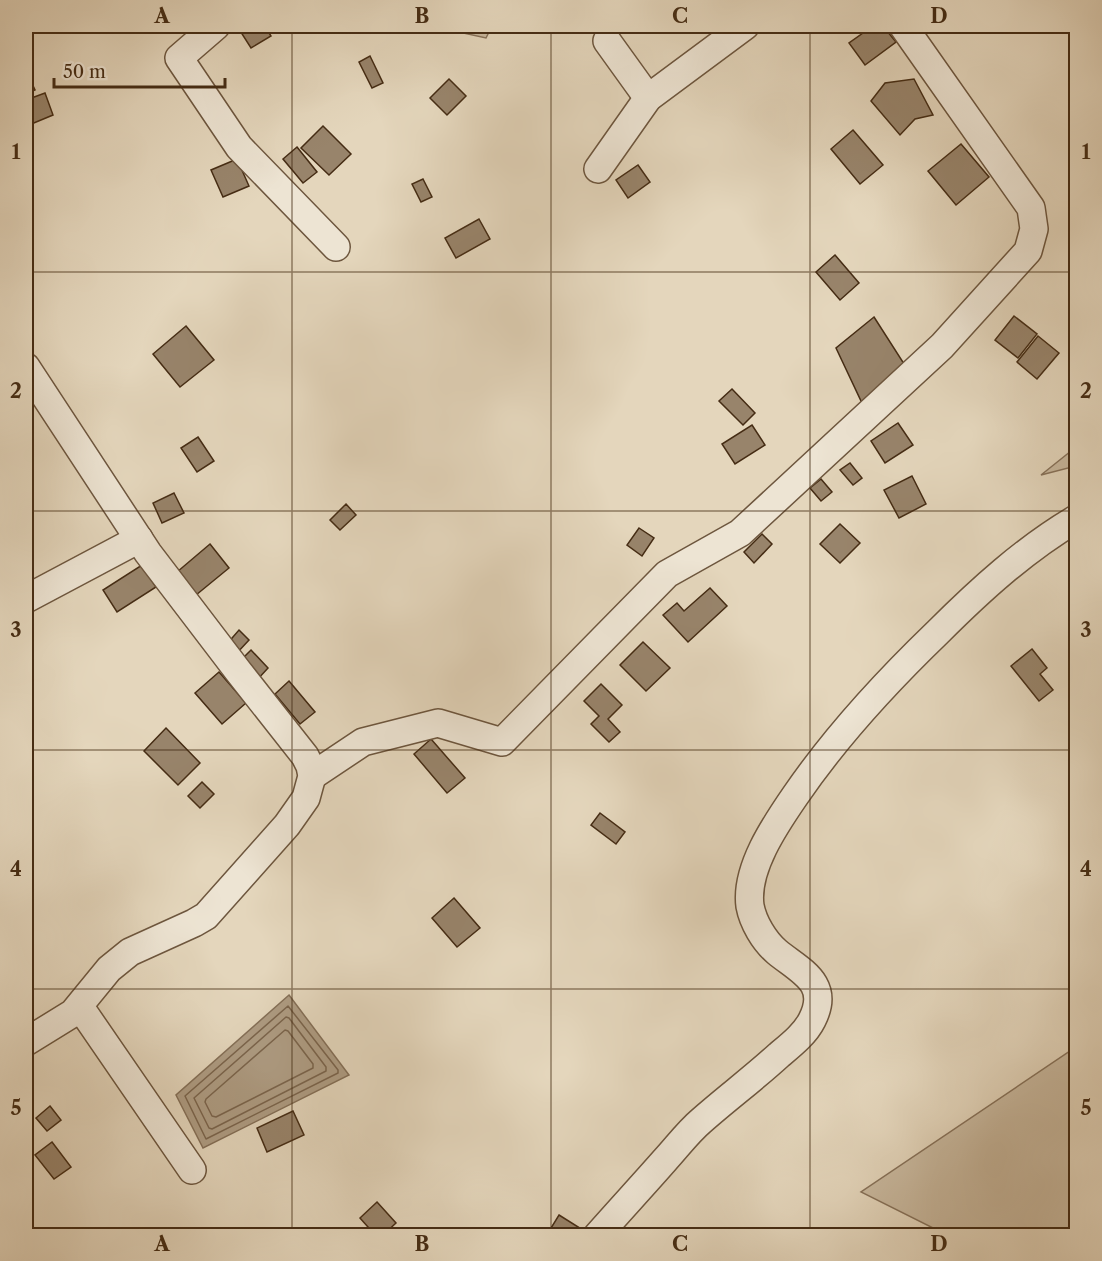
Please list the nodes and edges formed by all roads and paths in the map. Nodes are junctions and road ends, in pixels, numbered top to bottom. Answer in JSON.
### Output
{"nodes":[{"id":1,"x":216,"y":26,"type":"edge"},
{"id":2,"x":745,"y":26,"type":"edge"},
{"id":3,"x":903,"y":26,"type":"edge"},
{"id":4,"x":607,"y":41,"type":"dead end"},
{"id":5,"x":648,"y":98,"type":"junction"},
{"id":6,"x":598,"y":169,"type":"dead end"},
{"id":7,"x":336,"y":247,"type":"dead end"},
{"id":8,"x":26,"y":367,"type":"edge"},
{"id":9,"x":1077,"y":519,"type":"edge"},
{"id":10,"x":140,"y":539,"type":"junction"},
{"id":11,"x":26,"y":599,"type":"edge"},
{"id":12,"x":312,"y":776,"type":"junction"},
{"id":13,"x":80,"y":1007,"type":"junction"},
{"id":14,"x":26,"y":1042,"type":"edge"},
{"id":15,"x":192,"y":1170,"type":"dead end"},
{"id":16,"x":597,"y":1236,"type":"edge"}],
"edges":[{"from":1,"to":7,"type":"street"},
{"from":2,"to":5,"type":"street"},
{"from":3,"to":12,"type":"street"},
{"from":4,"to":5,"type":"street"},
{"from":5,"to":6,"type":"street"},
{"from":8,"to":10,"type":"street"},
{"from":9,"to":16,"type":"street"},
{"from":10,"to":11,"type":"street"},
{"from":10,"to":12,"type":"street"},
{"from":12,"to":13,"type":"street"},
{"from":13,"to":14,"type":"street"},
{"from":13,"to":15,"type":"street"}]}
